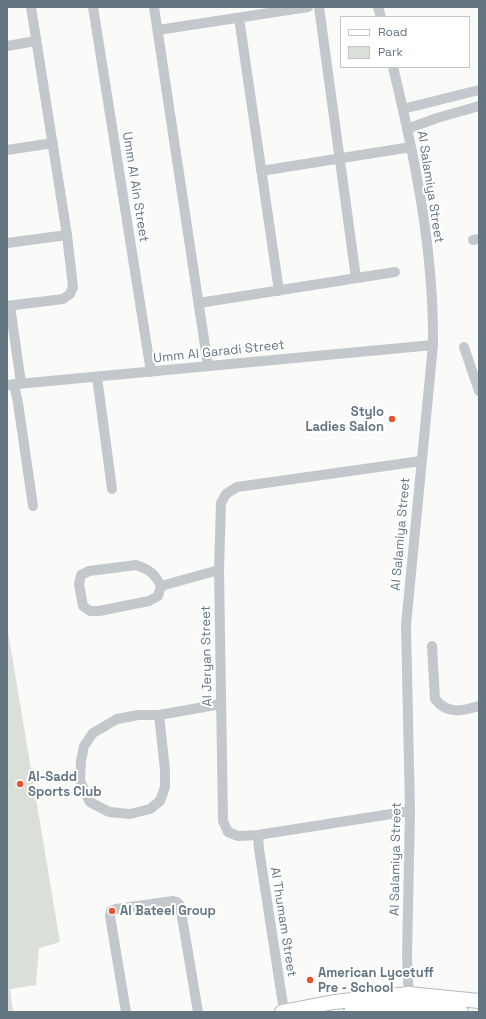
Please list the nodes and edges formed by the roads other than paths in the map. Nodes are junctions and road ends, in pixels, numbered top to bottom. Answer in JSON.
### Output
{"nodes":[{"id":1,"x":31,"y":7,"type":"edge"},
{"id":2,"x":93,"y":7,"type":"edge"},
{"id":3,"x":154,"y":7,"type":"edge"},
{"id":4,"x":308,"y":7,"type":"edge"},
{"id":5,"x":319,"y":7,"type":"edge"},
{"id":6,"x":239,"y":18,"type":"junction"},
{"id":7,"x":158,"y":30,"type":"junction"},
{"id":8,"x":36,"y":41,"type":"junction"},
{"id":9,"x":7,"y":46,"type":"edge"},
{"id":10,"x":393,"y":68,"type":"edge"},
{"id":11,"x":479,"y":90,"type":"edge"},
{"id":12,"x":479,"y":106,"type":"edge"},
{"id":13,"x":403,"y":109,"type":"junction"},
{"id":14,"x":407,"y":129,"type":"junction"},
{"id":15,"x":53,"y":143,"type":"junction"},
{"id":16,"x":411,"y":147,"type":"junction"},
{"id":17,"x":7,"y":150,"type":"edge"},
{"id":18,"x":339,"y":159,"type":"junction"},
{"id":19,"x":261,"y":171,"type":"junction"},
{"id":20,"x":67,"y":235,"type":"junction"},
{"id":21,"x":7,"y":244,"type":"edge"},
{"id":22,"x":395,"y":272,"type":"dead end"},
{"id":23,"x":356,"y":278,"type":"junction"},
{"id":24,"x":279,"y":290,"type":"junction"},
{"id":25,"x":199,"y":303,"type":"junction"},
{"id":26,"x":8,"y":306,"type":"edge"},
{"id":27,"x":433,"y":344,"type":"junction"},
{"id":28,"x":464,"y":347,"type":"dead end"},
{"id":29,"x":208,"y":366,"type":"junction"},
{"id":30,"x":151,"y":372,"type":"junction"},
{"id":31,"x":97,"y":377,"type":"junction"},
{"id":32,"x":14,"y":384,"type":"edge"},
{"id":33,"x":479,"y":391,"type":"edge"},
{"id":34,"x":421,"y":461,"type":"junction"},
{"id":35,"x":112,"y":489,"type":"dead end"},
{"id":36,"x":33,"y":506,"type":"dead end"},
{"id":37,"x":219,"y":570,"type":"junction"},
{"id":38,"x":161,"y":586,"type":"junction"},
{"id":39,"x":432,"y":646,"type":"dead end"},
{"id":40,"x":221,"y":704,"type":"junction"},
{"id":41,"x":479,"y":706,"type":"edge"},
{"id":42,"x":159,"y":715,"type":"junction"},
{"id":43,"x":410,"y":811,"type":"junction"},
{"id":44,"x":258,"y":835,"type":"junction"},
{"id":45,"x":409,"y":1001,"type":"junction"},
{"id":46,"x":479,"y":1001,"type":"edge"},
{"id":47,"x":126,"y":1012,"type":"edge"},
{"id":48,"x":198,"y":1012,"type":"edge"},
{"id":49,"x":283,"y":1012,"type":"edge"},
{"id":50,"x":350,"y":1012,"type":"edge"},
{"id":51,"x":461,"y":1012,"type":"edge"}],
"edges":[{"from":1,"to":8,"type":"street"},
{"from":2,"to":30,"type":"street","name":"Umm Al Ain Street"},
{"from":3,"to":7,"type":"street"},
{"from":4,"to":6,"type":"street"},
{"from":5,"to":18,"type":"street"},
{"from":6,"to":7,"type":"street"},
{"from":6,"to":19,"type":"street"},
{"from":7,"to":25,"type":"street"},
{"from":8,"to":9,"type":"street"},
{"from":8,"to":15,"type":"street"},
{"from":10,"to":13,"type":"street","name":"Al Salamiya Street"},
{"from":11,"to":13,"type":"street"},
{"from":12,"to":14,"type":"street"},
{"from":13,"to":14,"type":"street","name":"Al Salamiya Street"},
{"from":14,"to":16,"type":"street","name":"Al Salamiya Street"},
{"from":15,"to":17,"type":"street"},
{"from":15,"to":20,"type":"street"},
{"from":16,"to":18,"type":"street"},
{"from":16,"to":27,"type":"street","name":"Al Salamiya Street"},
{"from":18,"to":19,"type":"street"},
{"from":18,"to":23,"type":"street"},
{"from":19,"to":24,"type":"street"},
{"from":20,"to":21,"type":"street"},
{"from":20,"to":26,"type":"street"},
{"from":22,"to":23,"type":"street"},
{"from":23,"to":24,"type":"street"},
{"from":24,"to":25,"type":"street"},
{"from":25,"to":29,"type":"street"},
{"from":26,"to":32,"type":"street"},
{"from":27,"to":29,"type":"street","name":"Umm Al Garadi Street"},
{"from":27,"to":34,"type":"street","name":"Al Salamiya Street"},
{"from":28,"to":33,"type":"street"},
{"from":29,"to":30,"type":"street","name":"Umm Al Garadi Street"},
{"from":30,"to":31,"type":"street","name":"Umm Al Garadi Street"},
{"from":31,"to":32,"type":"street","name":"Umm Al Garadi Street"},
{"from":31,"to":35,"type":"street"},
{"from":32,"to":36,"type":"street"},
{"from":34,"to":37,"type":"street","name":"Al Jeryan Street"},
{"from":34,"to":43,"type":"street","name":"Al Salamiya Street"},
{"from":37,"to":38,"type":"street"},
{"from":37,"to":40,"type":"street","name":"Al Jeryan Street"},
{"from":38,"to":38,"type":"street"},
{"from":39,"to":41,"type":"street"},
{"from":40,"to":42,"type":"street"},
{"from":40,"to":44,"type":"street","name":"Al Jeryan Street"},
{"from":42,"to":42,"type":"street"},
{"from":43,"to":44,"type":"street","name":"Al Jeryan Street"},
{"from":43,"to":45,"type":"street","name":"Al Salamiya Street"},
{"from":44,"to":49,"type":"street","name":"Al Thumam Street"},
{"from":45,"to":46,"type":"street"},
{"from":45,"to":49,"type":"street"},
{"from":45,"to":50,"type":"street"},
{"from":45,"to":51,"type":"street"},
{"from":47,"to":48,"type":"street"}]}
